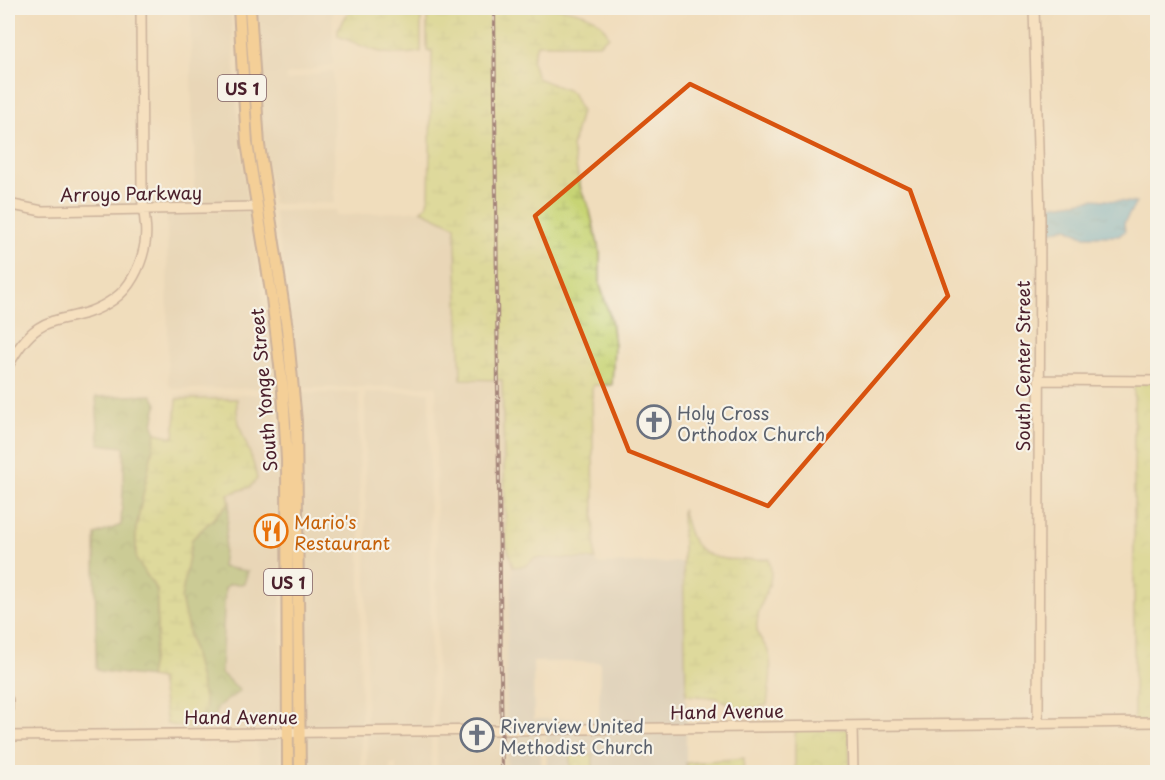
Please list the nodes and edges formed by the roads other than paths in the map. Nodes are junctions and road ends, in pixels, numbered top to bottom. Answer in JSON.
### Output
{"nodes":[{"id":1,"x":141,"y":8,"type":"edge"},
{"id":2,"x":239,"y":8,"type":"edge"},
{"id":3,"x":250,"y":8,"type":"edge"},
{"id":4,"x":1034,"y":8,"type":"edge"},
{"id":5,"x":8,"y":204,"type":"edge"},
{"id":6,"x":262,"y":208,"type":"junction"},
{"id":7,"x":145,"y":209,"type":"junction"},
{"id":8,"x":8,"y":366,"type":"edge"},
{"id":9,"x":1039,"y":381,"type":"junction"},
{"id":10,"x":1158,"y":381,"type":"edge"},
{"id":11,"x":287,"y":559,"type":"junction"},
{"id":12,"x":299,"y":602,"type":"junction"},
{"id":13,"x":8,"y":700,"type":"edge"},
{"id":14,"x":1158,"y":722,"type":"edge"},
{"id":15,"x":1038,"y":724,"type":"junction"},
{"id":16,"x":852,"y":726,"type":"junction"},
{"id":17,"x":294,"y":732,"type":"junction"},
{"id":18,"x":8,"y":736,"type":"edge"},
{"id":19,"x":8,"y":772,"type":"edge"},
{"id":20,"x":288,"y":772,"type":"edge"},
{"id":21,"x":300,"y":772,"type":"edge"},
{"id":22,"x":852,"y":772,"type":"edge"}],
"edges":[{"from":1,"to":7,"type":"street"},
{"from":2,"to":6,"type":"main road","number":"US 1"},
{"from":3,"to":6,"type":"main road","name":"South Yonge Street","number":"US 1"},
{"from":4,"to":9,"type":"street","name":"South Center Street"},
{"from":5,"to":7,"type":"street","name":"Arroyo Parkway"},
{"from":6,"to":7,"type":"street","name":"Arroyo Parkway"},
{"from":6,"to":11,"type":"main road","name":"South Yonge Street","number":"US 1"},
{"from":6,"to":12,"type":"main road","name":"South Yonge Street","number":"US 1"},
{"from":7,"to":8,"type":"street"},
{"from":9,"to":10,"type":"street"},
{"from":9,"to":15,"type":"street","name":"South Center Street"},
{"from":11,"to":12,"type":"main road"},
{"from":11,"to":17,"type":"main road","name":"South Yonge Street","number":"US 1"},
{"from":12,"to":17,"type":"main road","name":"South Yonge Street","number":"US 1"},
{"from":13,"to":18,"type":"street"},
{"from":14,"to":15,"type":"street","name":"Hand Avenue"},
{"from":15,"to":16,"type":"street","name":"Hand Avenue"},
{"from":16,"to":17,"type":"street","name":"Hand Avenue"},
{"from":16,"to":22,"type":"street"},
{"from":17,"to":18,"type":"street","name":"Hand Avenue"},
{"from":17,"to":20,"type":"main road","name":"South Yonge Street","number":"US 1"},
{"from":17,"to":21,"type":"main road","name":"South Yonge Street","number":"US 1"},
{"from":18,"to":19,"type":"street"}]}
